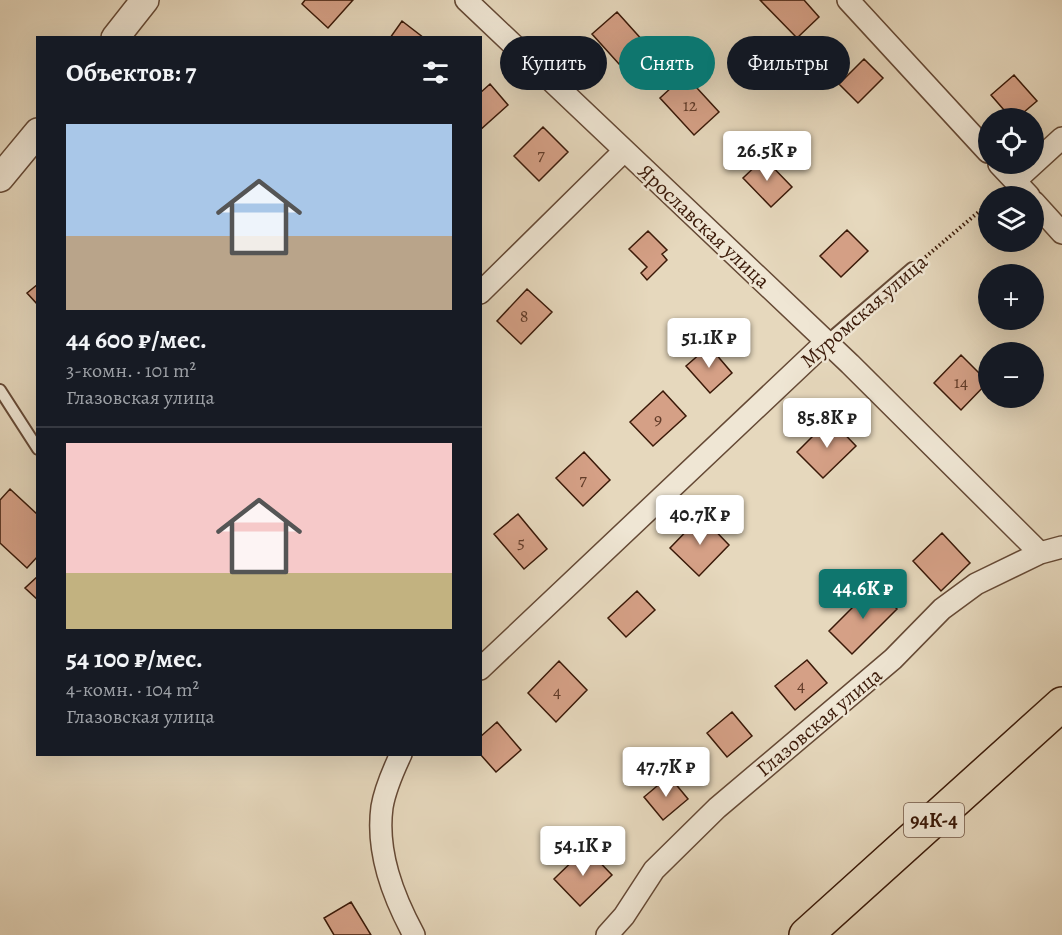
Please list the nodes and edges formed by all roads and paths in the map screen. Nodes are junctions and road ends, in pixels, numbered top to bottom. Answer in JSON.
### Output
{"nodes":[{"id":1,"x":145,"y":0,"type":"edge"},
{"id":2,"x":466,"y":0,"type":"edge"},
{"id":3,"x":848,"y":0,"type":"edge"},
{"id":4,"x":117,"y":36,"type":"edge"},
{"id":5,"x":36,"y":134,"type":"edge"},
{"id":6,"x":1062,"y":138,"type":"edge"},
{"id":7,"x":978,"y":141,"type":"edge"},
{"id":8,"x":624,"y":151,"type":"junction"},
{"id":9,"x":1008,"y":174,"type":"edge"},
{"id":10,"x":0,"y":178,"type":"edge"},
{"id":11,"x":1019,"y":186,"type":"edge"},
{"id":12,"x":1024,"y":186,"type":"edge"},
{"id":13,"x":978,"y":212,"type":"edge"},
{"id":14,"x":1044,"y":213,"type":"edge"},
{"id":15,"x":1062,"y":233,"type":"edge"},
{"id":16,"x":912,"y":268,"type":"joint"},
{"id":17,"x":482,"y":290,"type":"edge"},
{"id":18,"x":826,"y":342,"type":"junction"},
{"id":19,"x":0,"y":390,"type":"edge"},
{"id":20,"x":36,"y":446,"type":"edge"},
{"id":21,"x":1062,"y":547,"type":"edge"},
{"id":22,"x":1040,"y":553,"type":"junction"},
{"id":23,"x":482,"y":667,"type":"edge"},
{"id":24,"x":1062,"y":704,"type":"edge"},
{"id":25,"x":400,"y":756,"type":"edge"},
{"id":26,"x":414,"y":935,"type":"edge"},
{"id":27,"x":607,"y":935,"type":"edge"},
{"id":28,"x":806,"y":935,"type":"edge"}],
"edges":[{"from":1,"to":4,"type":"street"},
{"from":2,"to":8,"type":"street","name":"Ярославская улица"},
{"from":3,"to":7,"type":"street"},
{"from":5,"to":10,"type":"street"},
{"from":6,"to":12,"type":"street"},
{"from":8,"to":17,"type":"street","name":"Ярославская улица"},
{"from":8,"to":18,"type":"street","name":"Ярославская улица"},
{"from":9,"to":11,"type":"street"},
{"from":13,"to":16,"type":"path","name":"Муромская улица"},
{"from":14,"to":15,"type":"street"},
{"from":16,"to":18,"type":"lane","name":"Муромская улица"},
{"from":18,"to":22,"type":"street","name":"Ярославская улица"},
{"from":18,"to":23,"type":"street","name":"Муромская улица"},
{"from":19,"to":20,"type":"lane"},
{"from":21,"to":22,"type":"street","name":"Глазовская улица"},
{"from":22,"to":27,"type":"street","name":"Глазовская улица"},
{"from":24,"to":28,"type":"main road","number":"94К-4"},
{"from":25,"to":26,"type":"street"}]}
